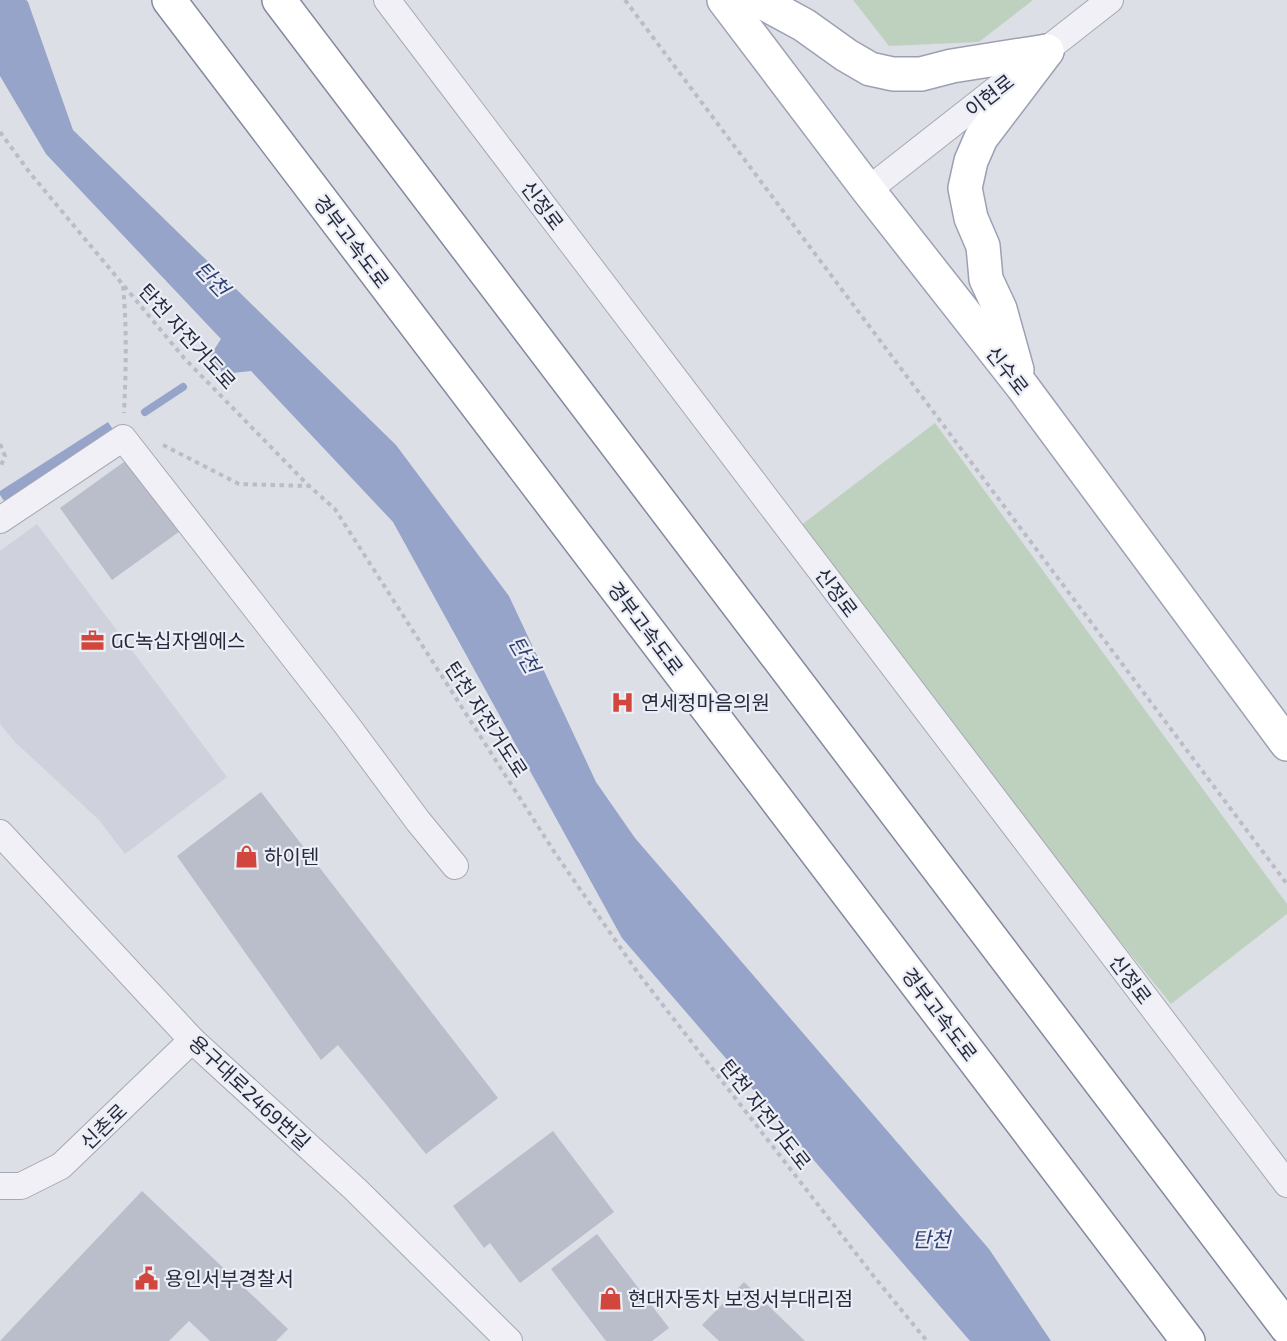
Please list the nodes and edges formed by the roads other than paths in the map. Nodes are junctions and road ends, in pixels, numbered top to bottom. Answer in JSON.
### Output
{"nodes":[{"id":1,"x":169,"y":0,"type":"edge"},
{"id":2,"x":279,"y":0,"type":"edge"},
{"id":3,"x":387,"y":0,"type":"edge"},
{"id":4,"x":724,"y":0,"type":"edge"},
{"id":5,"x":758,"y":0,"type":"edge"},
{"id":6,"x":1110,"y":0,"type":"edge"},
{"id":7,"x":1047,"y":51,"type":"junction"},
{"id":8,"x":868,"y":190,"type":"junction"},
{"id":9,"x":1022,"y":386,"type":"junction"},
{"id":10,"x":0,"y":520,"type":"edge"},
{"id":11,"x":1287,"y":744,"type":"edge"},
{"id":12,"x":0,"y":833,"type":"edge"},
{"id":13,"x":455,"y":866,"type":"dead end"},
{"id":14,"x":192,"y":1040,"type":"junction"},
{"id":15,"x":1287,"y":1184,"type":"edge"},
{"id":16,"x":0,"y":1186,"type":"edge"},
{"id":17,"x":1287,"y":1328,"type":"edge"},
{"id":18,"x":509,"y":1341,"type":"edge"},
{"id":19,"x":1188,"y":1341,"type":"edge"}],
"edges":[{"from":1,"to":19,"type":"main road","name":"경부고속도로"},
{"from":2,"to":17,"type":"main road"},
{"from":3,"to":15,"type":"street","name":"신정로"},
{"from":4,"to":8,"type":"main road","name":"신수로"},
{"from":5,"to":7,"type":"main road"},
{"from":6,"to":7,"type":"street","name":"이현로"},
{"from":7,"to":8,"type":"street","name":"이현로"},
{"from":7,"to":9,"type":"main road"},
{"from":8,"to":9,"type":"main road","name":"신수로"},
{"from":9,"to":11,"type":"main road","name":"신수로"},
{"from":10,"to":13,"type":"street"},
{"from":12,"to":14,"type":"street","name":"용구대로2469번길"},
{"from":14,"to":16,"type":"street","name":"신촌로"},
{"from":14,"to":18,"type":"street","name":"용구대로2469번길"}]}
